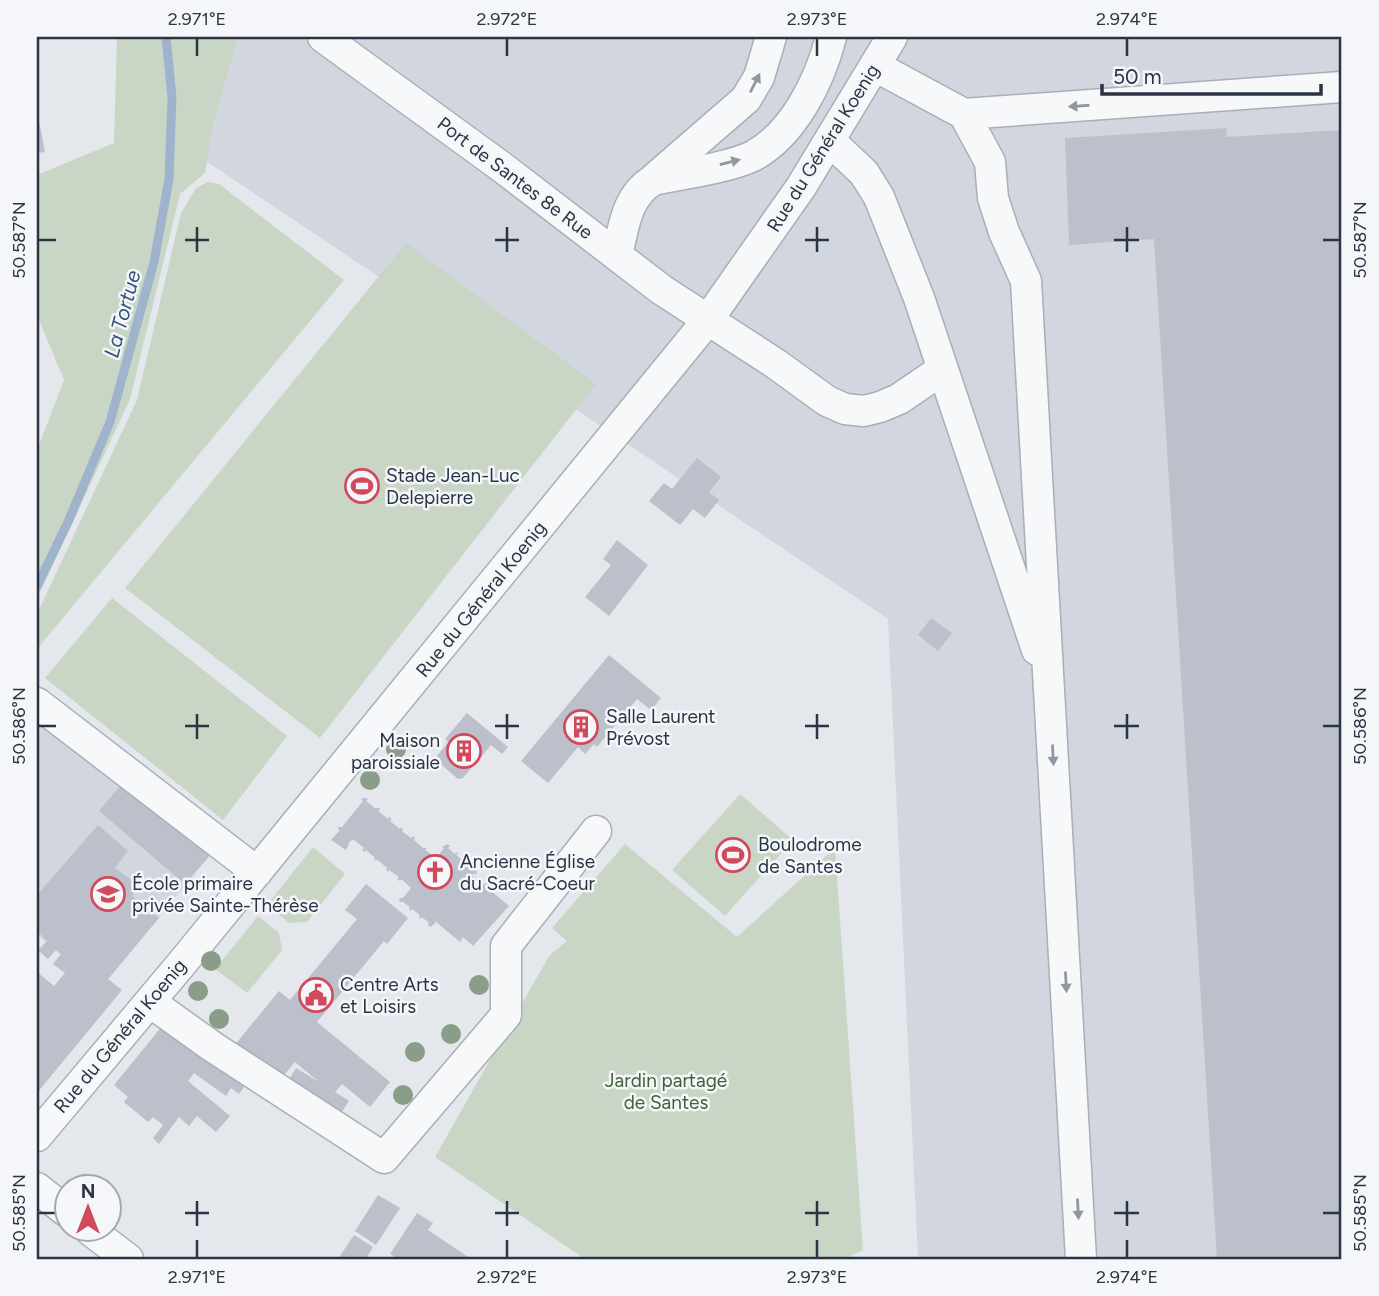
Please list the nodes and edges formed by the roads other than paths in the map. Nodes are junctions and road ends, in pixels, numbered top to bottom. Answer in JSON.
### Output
{"nodes":[{"id":1,"x":323,"y":37,"type":"edge"},
{"id":2,"x":771,"y":37,"type":"edge"},
{"id":3,"x":831,"y":37,"type":"edge"},
{"id":4,"x":892,"y":37,"type":"edge"},
{"id":5,"x":875,"y":66,"type":"junction"},
{"id":6,"x":1342,"y":87,"type":"edge"},
{"id":7,"x":964,"y":114,"type":"junction"},
{"id":8,"x":830,"y":141,"type":"junction"},
{"id":9,"x":653,"y":180,"type":"junction"},
{"id":10,"x":617,"y":255,"type":"junction"},
{"id":11,"x":707,"y":321,"type":"junction"},
{"id":12,"x":943,"y":369,"type":"junction"},
{"id":13,"x":1049,"y":687,"type":"junction"},
{"id":14,"x":37,"y":703,"type":"edge"},
{"id":15,"x":596,"y":831,"type":"dead end"},
{"id":16,"x":257,"y":872,"type":"junction"},
{"id":17,"x":150,"y":1002,"type":"junction"},
{"id":18,"x":37,"y":1136,"type":"edge"},
{"id":19,"x":37,"y":1188,"type":"edge"},
{"id":20,"x":52,"y":1200,"type":"edge"},
{"id":21,"x":108,"y":1244,"type":"edge"},
{"id":22,"x":128,"y":1259,"type":"edge"},
{"id":23,"x":1081,"y":1259,"type":"edge"}],
"edges":[{"from":1,"to":10,"type":"street","name":"Port de Santes 8e Rue"},
{"from":9,"to":2,"type":"street","one_way":true},
{"from":9,"to":3,"type":"street","one_way":true},
{"from":4,"to":5,"type":"street","name":"Rue du Général Koenig"},
{"from":5,"to":7,"type":"street"},
{"from":5,"to":8,"type":"street","name":"Rue du Général Koenig"},
{"from":6,"to":7,"type":"street","one_way":true},
{"from":7,"to":13,"type":"street"},
{"from":8,"to":11,"type":"street","name":"Rue du Général Koenig"},
{"from":8,"to":12,"type":"street"},
{"from":9,"to":10,"type":"street"},
{"from":10,"to":11,"type":"street","name":"Port de Santes 8e Rue"},
{"from":11,"to":12,"type":"street","name":"Port de Santes 8e Rue"},
{"from":11,"to":16,"type":"street","name":"Rue du Général Koenig"},
{"from":12,"to":13,"type":"street"},
{"from":13,"to":23,"type":"street","one_way":true},
{"from":14,"to":16,"type":"street"},
{"from":15,"to":17,"type":"street"},
{"from":16,"to":17,"type":"street","name":"Rue du Général Koenig"},
{"from":17,"to":18,"type":"street","name":"Rue du Général Koenig"},
{"from":19,"to":20,"type":"street"},
{"from":21,"to":22,"type":"street"}]}
